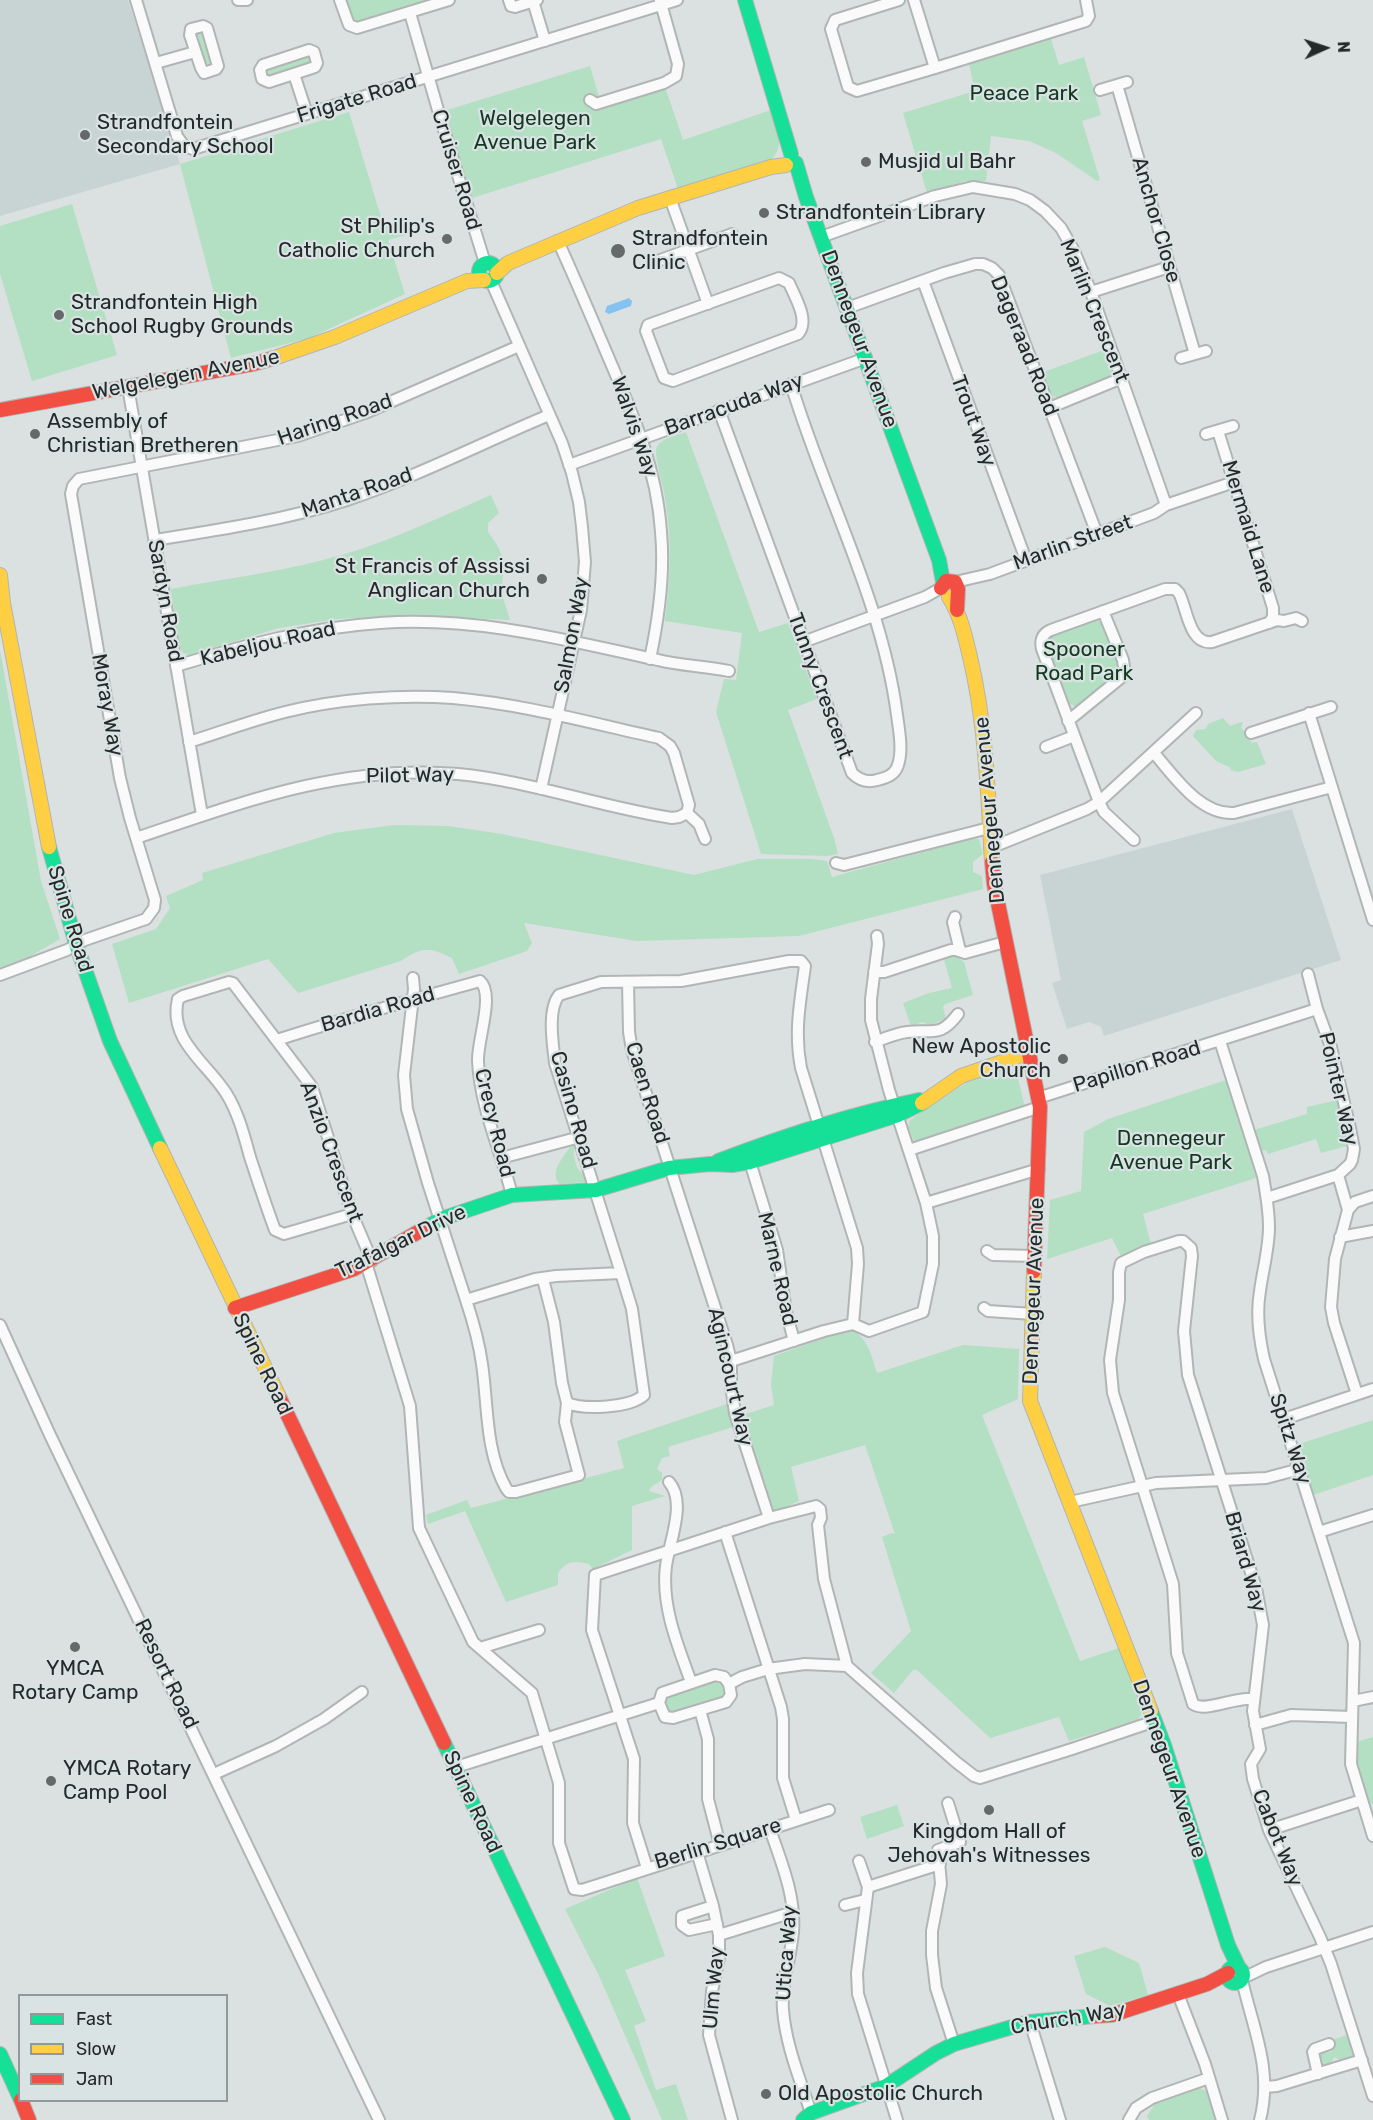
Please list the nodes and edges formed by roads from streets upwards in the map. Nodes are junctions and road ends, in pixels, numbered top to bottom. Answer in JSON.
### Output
{"nodes":[{"id":1,"x":136,"y":0,"type":"edge"},
{"id":2,"x":238,"y":0,"type":"edge"},
{"id":3,"x":247,"y":0,"type":"edge"},
{"id":4,"x":340,"y":0,"type":"edge"},
{"id":5,"x":449,"y":0,"type":"edge"},
{"id":6,"x":509,"y":0,"type":"edge"},
{"id":7,"x":677,"y":0,"type":"edge"},
{"id":8,"x":899,"y":0,"type":"edge"},
{"id":9,"x":914,"y":0,"type":"edge"},
{"id":10,"x":1086,"y":0,"type":"edge"},
{"id":11,"x":535,"y":1,"type":"edge"},
{"id":12,"x":660,"y":2,"type":"edge"},
{"id":13,"x":744,"y":3,"type":"edge"},
{"id":14,"x":410,"y":13,"type":"junction"},
{"id":15,"x":545,"y":40,"type":"junction"},
{"id":16,"x":195,"y":52,"type":"dead end"},
{"id":17,"x":156,"y":63,"type":"junction"},
{"id":18,"x":935,"y":68,"type":"junction"},
{"id":19,"x":294,"y":74,"type":"junction"},
{"id":20,"x":428,"y":76,"type":"junction"},
{"id":21,"x":1100,"y":90,"type":"dead end"},
{"id":22,"x":590,"y":100,"type":"dead end"},
{"id":23,"x":307,"y":114,"type":"junction"},
{"id":24,"x":789,"y":161,"type":"junction"},
{"id":25,"x":670,"y":198,"type":"junction"},
{"id":26,"x":732,"y":234,"type":"dead end"},
{"id":27,"x":821,"y":237,"type":"junction"},
{"id":28,"x":558,"y":242,"type":"junction"},
{"id":29,"x":689,"y":250,"type":"junction"},
{"id":30,"x":652,"y":263,"type":"dead end"},
{"id":31,"x":1169,"y":267,"type":"junction"},
{"id":32,"x":488,"y":272,"type":"junction"},
{"id":33,"x":923,"y":280,"type":"junction"},
{"id":34,"x":1091,"y":292,"type":"junction"},
{"id":35,"x":708,"y":304,"type":"junction"},
{"id":36,"x":847,"y":308,"type":"junction"},
{"id":37,"x":519,"y":346,"type":"junction"},
{"id":38,"x":866,"y":358,"type":"junction"},
{"id":39,"x":1181,"y":358,"type":"dead end"},
{"id":40,"x":1122,"y":378,"type":"junction"},
{"id":41,"x":791,"y":384,"type":"junction"},
{"id":42,"x":128,"y":387,"type":"junction"},
{"id":43,"x":1049,"y":408,"type":"junction"},
{"id":44,"x":0,"y":410,"type":"edge"},
{"id":45,"x":719,"y":410,"type":"junction"},
{"id":46,"x":549,"y":415,"type":"junction"},
{"id":47,"x":1233,"y":426,"type":"dead end"},
{"id":48,"x":1218,"y":431,"type":"junction"},
{"id":49,"x":1206,"y":434,"type":"dead end"},
{"id":50,"x":642,"y":439,"type":"junction"},
{"id":51,"x":142,"y":465,"type":"junction"},
{"id":52,"x":569,"y":465,"type":"junction"},
{"id":53,"x":1234,"y":482,"type":"junction"},
{"id":54,"x":1166,"y":505,"type":"junction"},
{"id":55,"x":1097,"y":534,"type":"junction"},
{"id":56,"x":155,"y":540,"type":"junction"},
{"id":57,"x":1026,"y":560,"type":"junction"},
{"id":58,"x":0,"y":575,"type":"edge"},
{"id":59,"x":950,"y":588,"type":"junction"},
{"id":60,"x":1103,"y":611,"type":"junction"},
{"id":61,"x":873,"y":616,"type":"junction"},
{"id":62,"x":1302,"y":621,"type":"dead end"},
{"id":63,"x":1269,"y":623,"type":"junction"},
{"id":64,"x":575,"y":642,"type":"junction"},
{"id":65,"x":803,"y":642,"type":"junction"},
{"id":66,"x":650,"y":659,"type":"junction"},
{"id":67,"x":176,"y":666,"type":"junction"},
{"id":68,"x":729,"y":671,"type":"dead end"},
{"id":69,"x":1331,"y":707,"type":"dead end"},
{"id":70,"x":1196,"y":713,"type":"dead end"},
{"id":71,"x":1309,"y":713,"type":"junction"},
{"id":72,"x":558,"y":716,"type":"junction"},
{"id":73,"x":1068,"y":721,"type":"junction"},
{"id":74,"x":1251,"y":733,"type":"dead end"},
{"id":75,"x":1074,"y":736,"type":"junction"},
{"id":76,"x":189,"y":742,"type":"junction"},
{"id":77,"x":1046,"y":747,"type":"dead end"},
{"id":78,"x":1154,"y":753,"type":"junction"},
{"id":79,"x":1332,"y":787,"type":"junction"},
{"id":80,"x":542,"y":789,"type":"junction"},
{"id":81,"x":1099,"y":802,"type":"junction"},
{"id":82,"x":687,"y":813,"type":"junction"},
{"id":83,"x":202,"y":815,"type":"junction"},
{"id":84,"x":989,"y":828,"type":"junction"},
{"id":85,"x":136,"y":838,"type":"junction"},
{"id":86,"x":705,"y":839,"type":"dead end"},
{"id":87,"x":1134,"y":840,"type":"dead end"},
{"id":88,"x":990,"y":848,"type":"junction"},
{"id":89,"x":836,"y":863,"type":"dead end"},
{"id":90,"x":955,"y":917,"type":"dead end"},
{"id":91,"x":1373,"y":920,"type":"edge"},
{"id":92,"x":877,"y":936,"type":"dead end"},
{"id":93,"x":1005,"y":942,"type":"junction"},
{"id":94,"x":76,"y":944,"type":"junction"},
{"id":95,"x":960,"y":951,"type":"junction"},
{"id":96,"x":874,"y":972,"type":"junction"},
{"id":97,"x":1308,"y":974,"type":"dead end"},
{"id":98,"x":0,"y":975,"type":"edge"},
{"id":99,"x":412,"y":978,"type":"dead end"},
{"id":100,"x":480,"y":981,"type":"joint"},
{"id":101,"x":628,"y":982,"type":"junction"},
{"id":102,"x":412,"y":1001,"type":"junction"},
{"id":103,"x":1317,"y":1009,"type":"junction"},
{"id":104,"x":958,"y":1014,"type":"dead end"},
{"id":105,"x":1236,"y":1036,"type":"joint"},
{"id":106,"x":277,"y":1040,"type":"junction"},
{"id":107,"x":1220,"y":1041,"type":"junction"},
{"id":108,"x":875,"y":1042,"type":"junction"},
{"id":109,"x":1028,"y":1053,"type":"junction"},
{"id":110,"x":1039,"y":1102,"type":"junction"},
{"id":111,"x":896,"y":1110,"type":"junction"},
{"id":112,"x":822,"y":1133,"type":"junction"},
{"id":113,"x":580,"y":1137,"type":"junction"},
{"id":114,"x":909,"y":1149,"type":"junction"},
{"id":115,"x":501,"y":1158,"type":"junction"},
{"id":116,"x":750,"y":1162,"type":"junction"},
{"id":117,"x":710,"y":1164,"type":"junction"},
{"id":118,"x":669,"y":1168,"type":"junction"},
{"id":119,"x":1039,"y":1169,"type":"junction"},
{"id":120,"x":1338,"y":1175,"type":"junction"},
{"id":121,"x":596,"y":1190,"type":"junction"},
{"id":122,"x":512,"y":1195,"type":"junction"},
{"id":123,"x":1373,"y":1197,"type":"edge"},
{"id":124,"x":1267,"y":1198,"type":"junction"},
{"id":125,"x":926,"y":1203,"type":"junction"},
{"id":126,"x":1348,"y":1210,"type":"junction"},
{"id":127,"x":352,"y":1214,"type":"junction"},
{"id":128,"x":441,"y":1219,"type":"junction"},
{"id":129,"x":1373,"y":1231,"type":"edge"},
{"id":130,"x":1340,"y":1237,"type":"junction"},
{"id":131,"x":987,"y":1251,"type":"dead end"},
{"id":132,"x":1036,"y":1256,"type":"junction"},
{"id":133,"x":369,"y":1262,"type":"junction"},
{"id":134,"x":621,"y":1273,"type":"junction"},
{"id":135,"x":543,"y":1279,"type":"junction"},
{"id":136,"x":466,"y":1300,"type":"junction"},
{"id":137,"x":235,"y":1308,"type":"junction"},
{"id":138,"x":984,"y":1308,"type":"dead end"},
{"id":139,"x":1034,"y":1314,"type":"junction"},
{"id":140,"x":853,"y":1324,"type":"junction"},
{"id":141,"x":0,"y":1325,"type":"edge"},
{"id":142,"x":794,"y":1341,"type":"junction"},
{"id":143,"x":731,"y":1361,"type":"junction"},
{"id":144,"x":1373,"y":1389,"type":"edge"},
{"id":145,"x":1357,"y":1394,"type":"junction"},
{"id":146,"x":567,"y":1403,"type":"junction"},
{"id":147,"x":1284,"y":1419,"type":"junction"},
{"id":148,"x":1300,"y":1469,"type":"junction"},
{"id":149,"x":1222,"y":1480,"type":"junction"},
{"id":150,"x":669,"y":1482,"type":"dead end"},
{"id":151,"x":1141,"y":1485,"type":"junction"},
{"id":152,"x":1070,"y":1502,"type":"junction"},
{"id":153,"x":1373,"y":1515,"type":"edge"},
{"id":154,"x":769,"y":1518,"type":"junction"},
{"id":155,"x":725,"y":1532,"type":"junction"},
{"id":156,"x":1319,"y":1532,"type":"junction"},
{"id":157,"x":670,"y":1550,"type":"junction"},
{"id":158,"x":539,"y":1630,"type":"dead end"},
{"id":159,"x":480,"y":1648,"type":"junction"},
{"id":160,"x":847,"y":1666,"type":"junction"},
{"id":161,"x":768,"y":1669,"type":"junction"},
{"id":162,"x":691,"y":1682,"type":"junction"},
{"id":163,"x":729,"y":1684,"type":"junction"},
{"id":164,"x":362,"y":1692,"type":"dead end"},
{"id":165,"x":1373,"y":1697,"type":"edge"},
{"id":166,"x":1254,"y":1699,"type":"junction"},
{"id":167,"x":1353,"y":1701,"type":"junction"},
{"id":168,"x":659,"y":1703,"type":"junction"},
{"id":169,"x":700,"y":1710,"type":"junction"},
{"id":170,"x":620,"y":1714,"type":"junction"},
{"id":171,"x":1352,"y":1717,"type":"junction"},
{"id":172,"x":1155,"y":1720,"type":"junction"},
{"id":173,"x":1255,"y":1725,"type":"junction"},
{"id":174,"x":546,"y":1737,"type":"junction"},
{"id":175,"x":456,"y":1767,"type":"junction"},
{"id":176,"x":214,"y":1774,"type":"junction"},
{"id":177,"x":1362,"y":1800,"type":"junction"},
{"id":178,"x":948,"y":1803,"type":"dead end"},
{"id":179,"x":829,"y":1810,"type":"dead end"},
{"id":180,"x":1369,"y":1811,"type":"edge"},
{"id":181,"x":796,"y":1820,"type":"junction"},
{"id":182,"x":770,"y":1829,"type":"junction"},
{"id":183,"x":1269,"y":1830,"type":"junction"},
{"id":184,"x":1373,"y":1836,"type":"edge"},
{"id":185,"x":720,"y":1845,"type":"junction"},
{"id":186,"x":697,"y":1852,"type":"junction"},
{"id":187,"x":860,"y":1861,"type":"dead end"},
{"id":188,"x":940,"y":1864,"type":"junction"},
{"id":189,"x":647,"y":1868,"type":"junction"},
{"id":190,"x":868,"y":1887,"type":"junction"},
{"id":191,"x":865,"y":1900,"type":"junction"},
{"id":192,"x":845,"y":1905,"type":"dead end"},
{"id":193,"x":713,"y":1906,"type":"junction"},
{"id":194,"x":793,"y":1912,"type":"junction"},
{"id":195,"x":718,"y":1930,"type":"junction"},
{"id":196,"x":1373,"y":1932,"type":"edge"},
{"id":197,"x":1324,"y":1948,"type":"junction"},
{"id":198,"x":1236,"y":1975,"type":"junction"},
{"id":199,"x":1178,"y":1994,"type":"junction"},
{"id":200,"x":1030,"y":2022,"type":"junction"},
{"id":201,"x":954,"y":2044,"type":"junction"},
{"id":202,"x":1329,"y":2044,"type":"dead end"},
{"id":203,"x":0,"y":2054,"type":"edge"},
{"id":204,"x":1362,"y":2060,"type":"junction"},
{"id":205,"x":1318,"y":2074,"type":"junction"},
{"id":206,"x":1209,"y":2078,"type":"junction"},
{"id":207,"x":886,"y":2086,"type":"junction"},
{"id":208,"x":1265,"y":2087,"type":"junction"},
{"id":209,"x":18,"y":2094,"type":"edge"},
{"id":210,"x":1373,"y":2096,"type":"edge"},
{"id":211,"x":21,"y":2102,"type":"edge"},
{"id":212,"x":1136,"y":2108,"type":"junction"},
{"id":213,"x":807,"y":2116,"type":"edge"},
{"id":214,"x":29,"y":2120,"type":"edge"},
{"id":215,"x":379,"y":2120,"type":"edge"},
{"id":216,"x":623,"y":2120,"type":"edge"},
{"id":217,"x":732,"y":2120,"type":"edge"},
{"id":218,"x":897,"y":2120,"type":"edge"},
{"id":219,"x":1060,"y":2120,"type":"edge"},
{"id":220,"x":1129,"y":2120,"type":"edge"},
{"id":221,"x":1140,"y":2120,"type":"edge"},
{"id":222,"x":1222,"y":2120,"type":"edge"},
{"id":223,"x":1260,"y":2120,"type":"edge"}],
"edges":[{"from":1,"to":17,"type":"street","name":"Frigate Road"},
{"from":2,"to":3,"type":"street"},
{"from":4,"to":14,"type":"street"},
{"from":5,"to":14,"type":"street"},
{"from":6,"to":11,"type":"street"},
{"from":7,"to":12,"type":"street","name":"Frigate Road"},
{"from":8,"to":18,"type":"street"},
{"from":9,"to":18,"type":"street"},
{"from":10,"to":18,"type":"street"},
{"from":11,"to":15,"type":"street"},
{"from":12,"to":15,"type":"street","name":"Frigate Road"},
{"from":12,"to":22,"type":"street"},
{"from":13,"to":24,"type":"street","name":"Dennegeur Avenue"},
{"from":14,"to":20,"type":"street","name":"Cruiser Road"},
{"from":15,"to":20,"type":"street","name":"Frigate Road"},
{"from":16,"to":17,"type":"street"},
{"from":17,"to":23,"type":"street","name":"Frigate Road"},
{"from":19,"to":19,"type":"street"},
{"from":19,"to":23,"type":"street"},
{"from":20,"to":23,"type":"street","name":"Frigate Road"},
{"from":20,"to":32,"type":"street","name":"Cruiser Road"},
{"from":21,"to":31,"type":"street","name":"Anchor Close"},
{"from":24,"to":25,"type":"street","name":"Welgelegen Avenue"},
{"from":24,"to":27,"type":"street","name":"Dennegeur Avenue"},
{"from":25,"to":28,"type":"street","name":"Welgelegen Avenue"},
{"from":25,"to":29,"type":"street"},
{"from":26,"to":29,"type":"street"},
{"from":27,"to":34,"type":"street","name":"Marlin Crescent"},
{"from":27,"to":36,"type":"street","name":"Dennegeur Avenue"},
{"from":28,"to":32,"type":"street","name":"Welgelegen Avenue"},
{"from":28,"to":50,"type":"street","name":"Walvis Way"},
{"from":29,"to":30,"type":"street"},
{"from":29,"to":35,"type":"street"},
{"from":31,"to":34,"type":"street"},
{"from":31,"to":39,"type":"street","name":"Anchor Close"},
{"from":32,"to":37,"type":"street","name":"Salmon Way"},
{"from":32,"to":42,"type":"street","name":"Welgelegen Avenue"},
{"from":33,"to":36,"type":"street","name":"Dageraad Road"},
{"from":33,"to":43,"type":"street","name":"Dageraad Road"},
{"from":33,"to":57,"type":"street","name":"Trout Way"},
{"from":34,"to":40,"type":"street","name":"Marlin Crescent"},
{"from":35,"to":35,"type":"street"},
{"from":36,"to":38,"type":"street","name":"Dennegeur Avenue"},
{"from":37,"to":46,"type":"street","name":"Salmon Way"},
{"from":37,"to":51,"type":"street","name":"Haring Road"},
{"from":38,"to":41,"type":"street","name":"Barracuda Way"},
{"from":38,"to":59,"type":"street","name":"Dennegeur Avenue"},
{"from":40,"to":43,"type":"street"},
{"from":40,"to":54,"type":"street","name":"Marlin Crescent"},
{"from":41,"to":45,"type":"street","name":"Barracuda Way"},
{"from":41,"to":61,"type":"street","name":"Tunny Crescent"},
{"from":42,"to":44,"type":"street","name":"Welgelegen Avenue"},
{"from":42,"to":51,"type":"street","name":"Sardyn Road"},
{"from":43,"to":55,"type":"street","name":"Dageraad Road"},
{"from":45,"to":50,"type":"street","name":"Barracuda Way"},
{"from":45,"to":65,"type":"street","name":"Tunny Crescent"},
{"from":46,"to":52,"type":"street","name":"Salmon Way"},
{"from":46,"to":56,"type":"street","name":"Manta Road"},
{"from":47,"to":48,"type":"street"},
{"from":48,"to":49,"type":"street"},
{"from":48,"to":53,"type":"street","name":"Mermaid Lane"},
{"from":50,"to":52,"type":"street","name":"Barracuda Way"},
{"from":50,"to":66,"type":"street","name":"Walvis Way"},
{"from":51,"to":56,"type":"street","name":"Sardyn Road"},
{"from":51,"to":85,"type":"street","name":"Moray Way"},
{"from":52,"to":64,"type":"street","name":"Salmon Way"},
{"from":53,"to":54,"type":"street","name":"Marlin Street"},
{"from":53,"to":63,"type":"street","name":"Mermaid Lane"},
{"from":54,"to":55,"type":"street","name":"Marlin Street"},
{"from":55,"to":57,"type":"street","name":"Marlin Street"},
{"from":56,"to":67,"type":"street","name":"Sardyn Road"},
{"from":57,"to":59,"type":"street","name":"Marlin Street"},
{"from":58,"to":94,"type":"street","name":"Spine Road"},
{"from":59,"to":61,"type":"street","name":"Marlin Street"},
{"from":59,"to":84,"type":"street","name":"Dennegeur Avenue"},
{"from":60,"to":63,"type":"street"},
{"from":60,"to":73,"type":"street"},
{"from":60,"to":73,"type":"street"},
{"from":61,"to":65,"type":"street","name":"Marlin Street"},
{"from":61,"to":65,"type":"street","name":"Tunny Crescent"},
{"from":62,"to":63,"type":"street"},
{"from":64,"to":66,"type":"street","name":"Kabeljou Road"},
{"from":64,"to":67,"type":"street","name":"Kabeljou Road"},
{"from":64,"to":72,"type":"street","name":"Salmon Way"},
{"from":66,"to":68,"type":"street","name":"Kabeljou Road"},
{"from":67,"to":76,"type":"street","name":"Sardyn Road"},
{"from":69,"to":71,"type":"street"},
{"from":70,"to":78,"type":"street"},
{"from":71,"to":74,"type":"street"},
{"from":71,"to":79,"type":"street"},
{"from":72,"to":76,"type":"street"},
{"from":72,"to":80,"type":"street","name":"Salmon Way"},
{"from":72,"to":82,"type":"street"},
{"from":73,"to":75,"type":"street"},
{"from":75,"to":77,"type":"street"},
{"from":75,"to":81,"type":"street"},
{"from":76,"to":83,"type":"street","name":"Sardyn Road"},
{"from":78,"to":79,"type":"street"},
{"from":78,"to":81,"type":"street"},
{"from":79,"to":91,"type":"street"},
{"from":80,"to":82,"type":"street","name":"Pilot Way"},
{"from":80,"to":83,"type":"street","name":"Pilot Way"},
{"from":81,"to":87,"type":"street"},
{"from":81,"to":88,"type":"street"},
{"from":82,"to":86,"type":"street"},
{"from":83,"to":85,"type":"street","name":"Pilot Way"},
{"from":84,"to":88,"type":"street","name":"Dennegeur Avenue"},
{"from":84,"to":89,"type":"street"},
{"from":85,"to":94,"type":"street","name":"Moray Way"},
{"from":88,"to":93,"type":"street","name":"Dennegeur Avenue"},
{"from":90,"to":95,"type":"street"},
{"from":92,"to":96,"type":"street"},
{"from":93,"to":95,"type":"street"},
{"from":93,"to":109,"type":"street","name":"Dennegeur Avenue"},
{"from":94,"to":98,"type":"street"},
{"from":94,"to":137,"type":"street","name":"Spine Road"},
{"from":95,"to":96,"type":"street"},
{"from":96,"to":108,"type":"street"},
{"from":97,"to":103,"type":"street"},
{"from":99,"to":102,"type":"street"},
{"from":100,"to":102,"type":"street","name":"Bardia Road"},
{"from":100,"to":115,"type":"street","name":"Crecy Road"},
{"from":101,"to":112,"type":"street"},
{"from":101,"to":113,"type":"street","name":"Casino Road"},
{"from":101,"to":118,"type":"street","name":"Caen Road"},
{"from":102,"to":106,"type":"street","name":"Bardia Road"},
{"from":102,"to":128,"type":"street"},
{"from":103,"to":105,"type":"street","name":"Pointer Way"},
{"from":103,"to":120,"type":"street","name":"Pointer Way"},
{"from":104,"to":108,"type":"street"},
{"from":105,"to":107,"type":"street","name":"Papillon Road"},
{"from":106,"to":127,"type":"street","name":"Anzio Crescent"},
{"from":106,"to":127,"type":"street","name":"Anzio Crescent"},
{"from":107,"to":110,"type":"street","name":"Papillon Road"},
{"from":107,"to":124,"type":"street","name":"Spitz Way"},
{"from":108,"to":111,"type":"street"},
{"from":109,"to":110,"type":"street","name":"Dennegeur Avenue"},
{"from":109,"to":111,"type":"street","name":"Trafalgar Drive"},
{"from":110,"to":114,"type":"street","name":"Papillon Road"},
{"from":110,"to":119,"type":"street","name":"Dennegeur Avenue"},
{"from":111,"to":112,"type":"street","name":"Trafalgar Drive"},
{"from":111,"to":114,"type":"street"},
{"from":112,"to":116,"type":"street","name":"Trafalgar Drive"},
{"from":112,"to":117,"type":"street","name":"Trafalgar Drive"},
{"from":112,"to":140,"type":"street"},
{"from":113,"to":115,"type":"street"},
{"from":113,"to":121,"type":"street","name":"Casino Road"},
{"from":114,"to":125,"type":"street"},
{"from":115,"to":122,"type":"street","name":"Crecy Road"},
{"from":116,"to":117,"type":"street","name":"Trafalgar Drive"},
{"from":116,"to":142,"type":"street","name":"Marne Road"},
{"from":117,"to":118,"type":"street","name":"Trafalgar Drive"},
{"from":118,"to":121,"type":"street","name":"Trafalgar Drive"},
{"from":118,"to":143,"type":"street","name":"Agincourt Way"},
{"from":119,"to":125,"type":"street"},
{"from":119,"to":132,"type":"street","name":"Dennegeur Avenue"},
{"from":120,"to":124,"type":"street","name":"Pointer Way"},
{"from":120,"to":126,"type":"street"},
{"from":121,"to":122,"type":"street","name":"Trafalgar Drive"},
{"from":121,"to":134,"type":"street","name":"Casino Road"},
{"from":122,"to":128,"type":"street","name":"Trafalgar Drive"},
{"from":123,"to":126,"type":"street"},
{"from":124,"to":147,"type":"street","name":"Spitz Way"},
{"from":125,"to":140,"type":"street"},
{"from":126,"to":130,"type":"street"},
{"from":127,"to":133,"type":"street","name":"Anzio Crescent"},
{"from":128,"to":133,"type":"street","name":"Trafalgar Drive"},
{"from":128,"to":136,"type":"street"},
{"from":129,"to":130,"type":"street"},
{"from":130,"to":145,"type":"street"},
{"from":131,"to":132,"type":"street"},
{"from":132,"to":139,"type":"street","name":"Dennegeur Avenue"},
{"from":133,"to":137,"type":"street","name":"Trafalgar Drive"},
{"from":133,"to":159,"type":"street","name":"Anzio Crescent"},
{"from":134,"to":135,"type":"street"},
{"from":134,"to":146,"type":"street","name":"Casino Road"},
{"from":135,"to":136,"type":"street"},
{"from":135,"to":146,"type":"street"},
{"from":136,"to":146,"type":"street"},
{"from":137,"to":175,"type":"street","name":"Spine Road"},
{"from":138,"to":139,"type":"street"},
{"from":139,"to":152,"type":"street","name":"Dennegeur Avenue"},
{"from":140,"to":142,"type":"street"},
{"from":141,"to":176,"type":"street","name":"Resort Road"},
{"from":142,"to":143,"type":"street"},
{"from":143,"to":154,"type":"street","name":"Agincourt Way"},
{"from":144,"to":145,"type":"street"},
{"from":145,"to":147,"type":"street"},
{"from":147,"to":148,"type":"street","name":"Spitz Way"},
{"from":148,"to":149,"type":"street"},
{"from":148,"to":156,"type":"street","name":"Spitz Way"},
{"from":149,"to":151,"type":"street"},
{"from":149,"to":151,"type":"street","name":"Briard Way"},
{"from":149,"to":166,"type":"street","name":"Briard Way"},
{"from":150,"to":157,"type":"street"},
{"from":151,"to":152,"type":"street"},
{"from":151,"to":166,"type":"street"},
{"from":152,"to":172,"type":"street","name":"Dennegeur Avenue"},
{"from":153,"to":156,"type":"street"},
{"from":154,"to":155,"type":"street"},
{"from":154,"to":160,"type":"street"},
{"from":155,"to":157,"type":"street","name":"Berlin Square"},
{"from":155,"to":161,"type":"street","name":"Berlin Square"},
{"from":156,"to":167,"type":"street","name":"Spitz Way"},
{"from":157,"to":162,"type":"street"},
{"from":157,"to":170,"type":"street","name":"Berlin Square"},
{"from":158,"to":159,"type":"street"},
{"from":159,"to":174,"type":"street","name":"Anzio Crescent"},
{"from":160,"to":161,"type":"street"},
{"from":160,"to":172,"type":"street"},
{"from":161,"to":163,"type":"street"},
{"from":161,"to":181,"type":"street","name":"Berlin Square"},
{"from":162,"to":163,"type":"street"},
{"from":162,"to":168,"type":"street"},
{"from":163,"to":169,"type":"street"},
{"from":164,"to":176,"type":"street"},
{"from":165,"to":167,"type":"street"},
{"from":166,"to":173,"type":"street","name":"Briard Way"},
{"from":167,"to":171,"type":"street","name":"Spitz Way"},
{"from":168,"to":169,"type":"street"},
{"from":168,"to":170,"type":"street"},
{"from":169,"to":185,"type":"street"},
{"from":170,"to":174,"type":"street"},
{"from":170,"to":189,"type":"street","name":"Berlin Square"},
{"from":171,"to":173,"type":"street"},
{"from":171,"to":177,"type":"street","name":"Spitz Way"},
{"from":172,"to":198,"type":"street","name":"Dennegeur Avenue"},
{"from":173,"to":183,"type":"street","name":"Cabot Way"},
{"from":174,"to":175,"type":"street"},
{"from":174,"to":189,"type":"street","name":"Anzio Crescent"},
{"from":175,"to":216,"type":"street","name":"Spine Road"},
{"from":176,"to":215,"type":"street","name":"Resort Road"},
{"from":177,"to":180,"type":"street","name":"Spitz Way"},
{"from":177,"to":183,"type":"street"},
{"from":178,"to":188,"type":"street"},
{"from":179,"to":181,"type":"street"},
{"from":180,"to":184,"type":"street","name":"Spitz Way"},
{"from":181,"to":182,"type":"street","name":"Berlin Square"},
{"from":182,"to":185,"type":"street","name":"Berlin Square"},
{"from":182,"to":194,"type":"street","name":"Utica Way"},
{"from":183,"to":197,"type":"street","name":"Cabot Way"},
{"from":185,"to":186,"type":"street","name":"Berlin Square"},
{"from":186,"to":189,"type":"street","name":"Berlin Square"},
{"from":186,"to":193,"type":"street","name":"Ulm Way"},
{"from":187,"to":190,"type":"street"},
{"from":188,"to":190,"type":"street"},
{"from":188,"to":201,"type":"street"},
{"from":190,"to":191,"type":"street"},
{"from":191,"to":192,"type":"street"},
{"from":191,"to":207,"type":"street"},
{"from":193,"to":195,"type":"street","name":"Ulm Way"},
{"from":193,"to":195,"type":"street","name":"Ulm Way"},
{"from":194,"to":195,"type":"street"},
{"from":194,"to":213,"type":"street","name":"Utica Way"},
{"from":195,"to":217,"type":"street","name":"Ulm Way"},
{"from":196,"to":197,"type":"street"},
{"from":197,"to":198,"type":"street"},
{"from":197,"to":204,"type":"street","name":"Cabot Way"},
{"from":198,"to":199,"type":"street","name":"Church Way"},
{"from":198,"to":208,"type":"street","name":"Dennegeur Avenue"},
{"from":199,"to":200,"type":"street","name":"Church Way"},
{"from":199,"to":206,"type":"street"},
{"from":200,"to":201,"type":"street","name":"Church Way"},
{"from":200,"to":219,"type":"street"},
{"from":201,"to":207,"type":"street","name":"Church Way"},
{"from":202,"to":205,"type":"street"},
{"from":203,"to":209,"type":"street"},
{"from":204,"to":205,"type":"street"},
{"from":204,"to":210,"type":"street","name":"Cabot Way"},
{"from":205,"to":208,"type":"street"},
{"from":206,"to":212,"type":"street"},
{"from":206,"to":222,"type":"street"},
{"from":207,"to":213,"type":"street","name":"Church Way"},
{"from":207,"to":218,"type":"street"},
{"from":208,"to":223,"type":"street","name":"Dennegeur Avenue"},
{"from":211,"to":214,"type":"street"},
{"from":212,"to":220,"type":"street"},
{"from":212,"to":221,"type":"street"}]}
